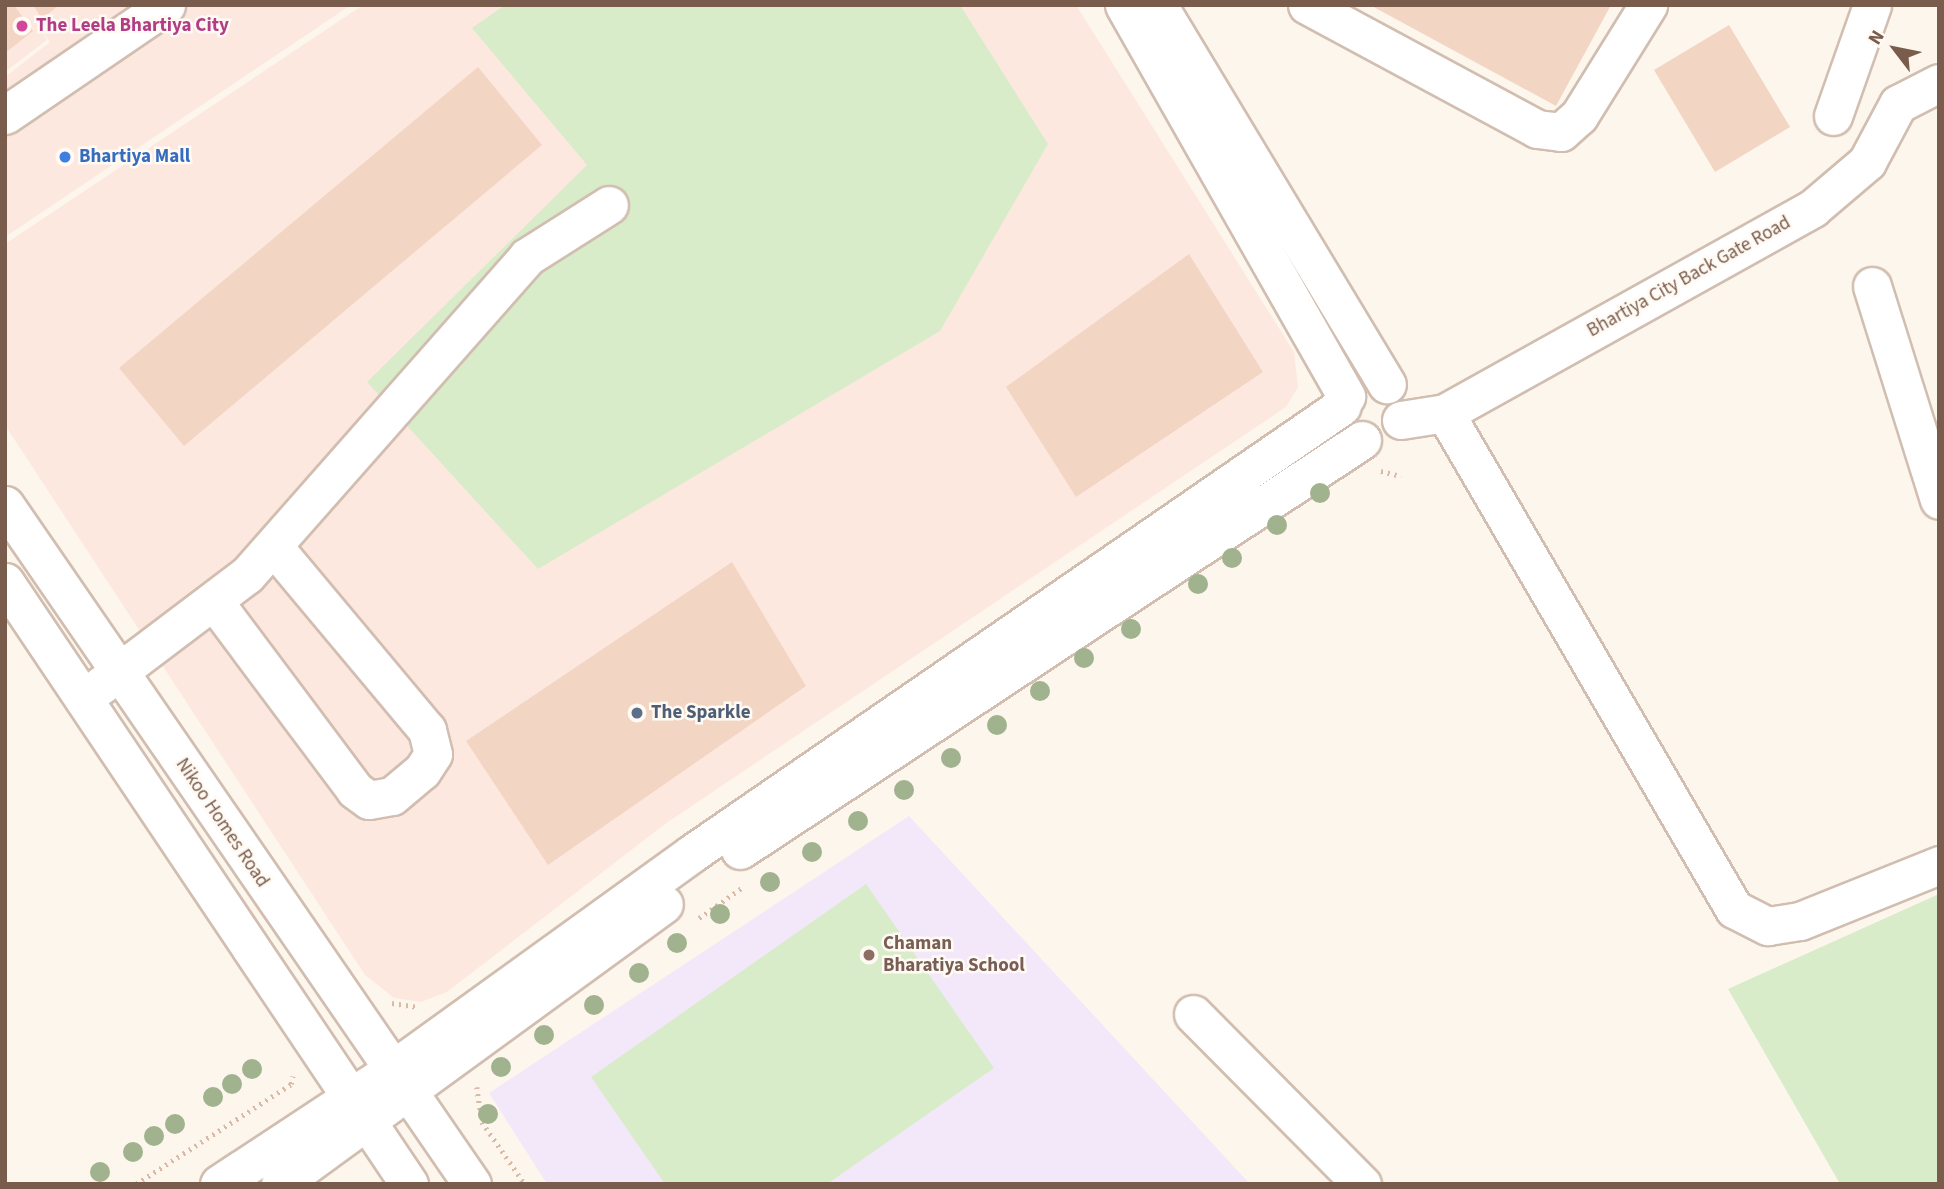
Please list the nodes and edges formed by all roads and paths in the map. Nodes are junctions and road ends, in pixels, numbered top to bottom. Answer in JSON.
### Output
{"nodes":[{"id":1,"x":166,"y":5,"type":"edge"},
{"id":2,"x":1124,"y":5,"type":"edge"},
{"id":3,"x":1157,"y":5,"type":"edge"},
{"id":4,"x":1307,"y":5,"type":"edge"},
{"id":5,"x":1648,"y":5,"type":"edge"},
{"id":6,"x":1872,"y":5,"type":"edge"},
{"id":7,"x":1939,"y":83,"type":"edge"},
{"id":8,"x":5,"y":115,"type":"edge"},
{"id":9,"x":1833,"y":116,"type":"dead end"},
{"id":10,"x":609,"y":205,"type":"dead end"},
{"id":11,"x":1872,"y":286,"type":"dead end"},
{"id":12,"x":1387,"y":384,"type":"junction"},
{"id":13,"x":1344,"y":401,"type":"junction"},
{"id":14,"x":1445,"y":413,"type":"junction"},
{"id":15,"x":1401,"y":421,"type":"junction"},
{"id":16,"x":1362,"y":440,"type":"junction"},
{"id":17,"x":1939,"y":500,"type":"edge"},
{"id":18,"x":5,"y":505,"type":"edge"},
{"id":19,"x":274,"y":547,"type":"junction"},
{"id":20,"x":5,"y":582,"type":"edge"},
{"id":21,"x":216,"y":604,"type":"junction"},
{"id":22,"x":121,"y":672,"type":"junction"},
{"id":23,"x":85,"y":697,"type":"junction"},
{"id":24,"x":1939,"y":866,"type":"edge"},
{"id":25,"x":388,"y":1002,"type":"dead end"},
{"id":26,"x":428,"y":1008,"type":"dead end"},
{"id":27,"x":1193,"y":1014,"type":"dead end"},
{"id":28,"x":296,"y":1062,"type":"dead end"},
{"id":29,"x":399,"y":1084,"type":"junction"},
{"id":30,"x":357,"y":1113,"type":"junction"},
{"id":31,"x":136,"y":1184,"type":"edge"},
{"id":32,"x":219,"y":1184,"type":"edge"},
{"id":33,"x":280,"y":1184,"type":"edge"},
{"id":34,"x":409,"y":1184,"type":"edge"},
{"id":35,"x":472,"y":1184,"type":"edge"},
{"id":36,"x":1362,"y":1184,"type":"edge"}],
"edges":[{"from":1,"to":8,"type":"street"},
{"from":2,"to":13,"type":"street"},
{"from":3,"to":12,"type":"street"},
{"from":4,"to":5,"type":"street"},
{"from":6,"to":9,"type":"street"},
{"from":7,"to":14,"type":"street","name":"Bhartiya City Back Gate Road"},
{"from":10,"to":19,"type":"street"},
{"from":11,"to":17,"type":"street"},
{"from":12,"to":13,"type":"street"},
{"from":12,"to":15,"type":"street"},
{"from":13,"to":16,"type":"street"},
{"from":13,"to":29,"type":"street"},
{"from":14,"to":15,"type":"street","name":"Bhartiya City Back Gate Road"},
{"from":14,"to":24,"type":"street"},
{"from":15,"to":16,"type":"street"},
{"from":16,"to":29,"type":"street"},
{"from":18,"to":22,"type":"street","name":"Nikoo Homes Road"},
{"from":19,"to":21,"type":"street"},
{"from":19,"to":21,"type":"street"},
{"from":20,"to":23,"type":"street"},
{"from":21,"to":22,"type":"street"},
{"from":22,"to":23,"type":"street"},
{"from":22,"to":29,"type":"street","name":"Nikoo Homes Road"},
{"from":23,"to":30,"type":"street"},
{"from":25,"to":26,"type":"path"},
{"from":27,"to":36,"type":"street"},
{"from":28,"to":31,"type":"path"},
{"from":29,"to":30,"type":"street"},
{"from":29,"to":35,"type":"street","name":"Nikoo Homes Road"},
{"from":30,"to":32,"type":"street"},
{"from":30,"to":33,"type":"street"},
{"from":30,"to":34,"type":"street"}]}
